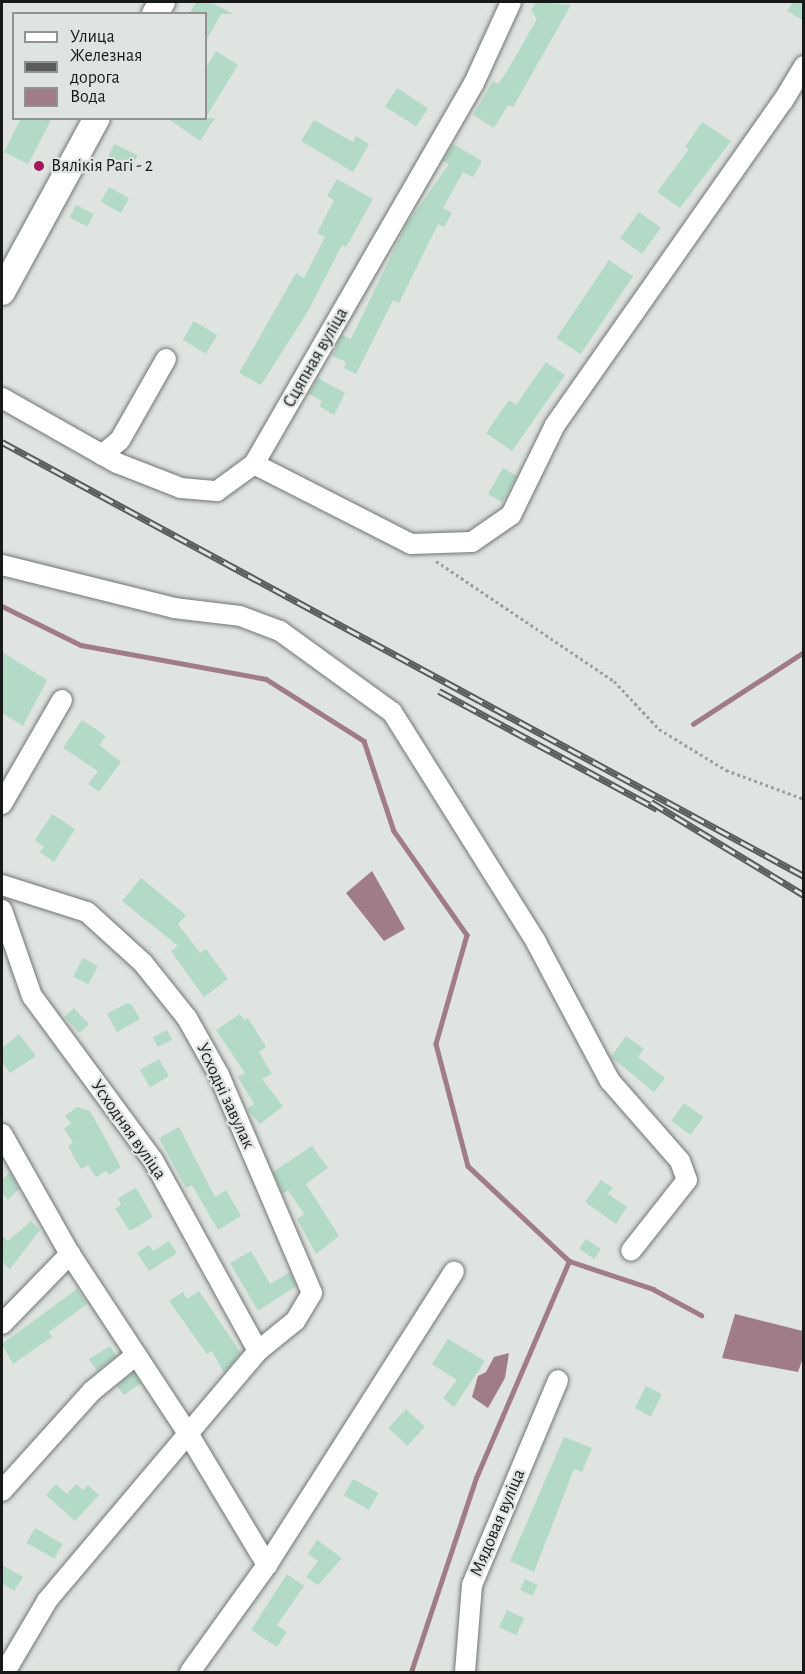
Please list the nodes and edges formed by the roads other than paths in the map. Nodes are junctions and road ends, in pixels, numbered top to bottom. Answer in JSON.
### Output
{"nodes":[{"id":1,"x":511,"y":2,"type":"edge"},
{"id":2,"x":804,"y":66,"type":"edge"},
{"id":3,"x":96,"y":120,"type":"edge"},
{"id":4,"x":9,"y":267,"type":"edge"},
{"id":5,"x":2,"y":292,"type":"edge"},
{"id":6,"x":166,"y":359,"type":"dead end"},
{"id":7,"x":2,"y":398,"type":"edge"},
{"id":8,"x":102,"y":455,"type":"junction"},
{"id":9,"x":254,"y":464,"type":"junction"},
{"id":10,"x":2,"y":565,"type":"edge"},
{"id":11,"x":62,"y":700,"type":"dead end"},
{"id":12,"x":2,"y":804,"type":"edge"},
{"id":13,"x":2,"y":885,"type":"edge"},
{"id":14,"x":2,"y":910,"type":"edge"},
{"id":15,"x":5,"y":934,"type":"edge"},
{"id":16,"x":5,"y":1150,"type":"edge"},
{"id":17,"x":631,"y":1251,"type":"dead end"},
{"id":18,"x":70,"y":1254,"type":"junction"},
{"id":19,"x":454,"y":1272,"type":"dead end"},
{"id":20,"x":2,"y":1324,"type":"edge"},
{"id":21,"x":258,"y":1351,"type":"junction"},
{"id":22,"x":136,"y":1355,"type":"junction"},
{"id":23,"x":558,"y":1380,"type":"dead end"},
{"id":24,"x":189,"y":1435,"type":"junction"},
{"id":25,"x":2,"y":1491,"type":"edge"},
{"id":26,"x":267,"y":1565,"type":"junction"},
{"id":27,"x":5,"y":1672,"type":"edge"},
{"id":28,"x":190,"y":1672,"type":"edge"},
{"id":29,"x":465,"y":1672,"type":"edge"}],
"edges":[{"from":1,"to":9,"type":"street","name":"Сцяпная вуліца"},
{"from":2,"to":9,"type":"street"},
{"from":3,"to":4,"type":"main road"},
{"from":4,"to":5,"type":"main road"},
{"from":6,"to":8,"type":"street"},
{"from":7,"to":8,"type":"street","name":"Сцяпная вуліца"},
{"from":8,"to":9,"type":"street","name":"Сцяпная вуліца"},
{"from":10,"to":17,"type":"street"},
{"from":11,"to":12,"type":"street"},
{"from":13,"to":21,"type":"street","name":"Усходні завулак"},
{"from":14,"to":15,"type":"street","name":"Усходняя вуліца"},
{"from":15,"to":21,"type":"street","name":"Усходняя вуліца"},
{"from":16,"to":18,"type":"street"},
{"from":18,"to":20,"type":"street"},
{"from":18,"to":22,"type":"street"},
{"from":19,"to":26,"type":"street"},
{"from":21,"to":24,"type":"street"},
{"from":22,"to":24,"type":"street"},
{"from":22,"to":25,"type":"street"},
{"from":23,"to":29,"type":"street","name":"Мядовая вуліца"},
{"from":24,"to":26,"type":"street"},
{"from":24,"to":27,"type":"street"},
{"from":26,"to":28,"type":"street"}]}
